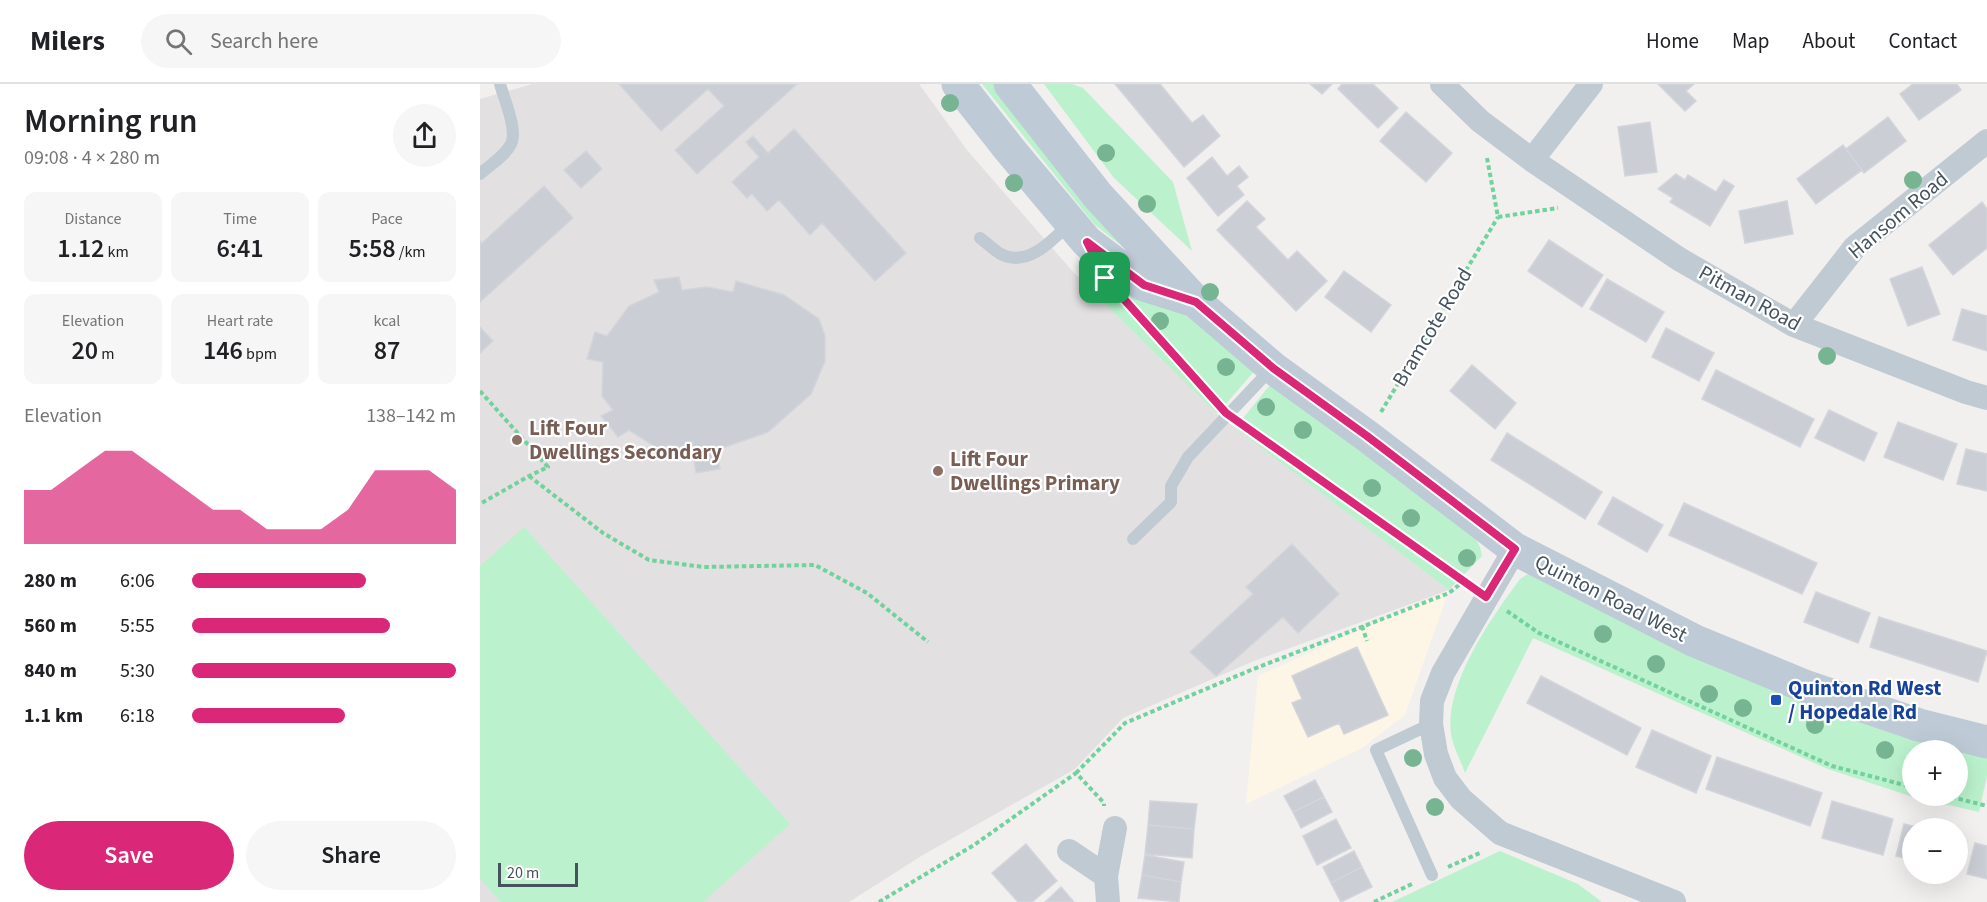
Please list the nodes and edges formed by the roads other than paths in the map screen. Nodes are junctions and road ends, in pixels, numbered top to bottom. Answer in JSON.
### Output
{"nodes":[{"id":1,"x":500,"y":84,"type":"edge"},
{"id":2,"x":958,"y":84,"type":"edge"},
{"id":3,"x":1010,"y":84,"type":"edge"},
{"id":4,"x":1442,"y":84,"type":"edge"},
{"id":5,"x":1591,"y":84,"type":"edge"},
{"id":6,"x":1987,"y":141,"type":"edge"},
{"id":7,"x":1532,"y":160,"type":"junction"},
{"id":8,"x":480,"y":174,"type":"edge"},
{"id":9,"x":1070,"y":222,"type":"junction"},
{"id":10,"x":980,"y":238,"type":"dead end"},
{"id":11,"x":1196,"y":302,"type":"junction"},
{"id":12,"x":1794,"y":324,"type":"junction"},
{"id":13,"x":1273,"y":368,"type":"junction"},
{"id":14,"x":1987,"y":398,"type":"edge"},
{"id":15,"x":1133,"y":539,"type":"dead end"},
{"id":16,"x":1515,"y":549,"type":"junction"},
{"id":17,"x":1431,"y":724,"type":"junction"},
{"id":18,"x":1987,"y":742,"type":"edge"},
{"id":19,"x":1110,"y":821,"type":"road end"},
{"id":20,"x":1069,"y":851,"type":"dead end"},
{"id":21,"x":1432,"y":875,"type":"dead end"},
{"id":22,"x":1106,"y":876,"type":"junction"},
{"id":23,"x":1645,"y":897,"type":"edge"},
{"id":24,"x":1108,"y":902,"type":"edge"},
{"id":25,"x":1674,"y":902,"type":"edge"}],
"edges":[{"from":1,"to":8,"type":"lane"},
{"from":2,"to":9,"type":"street","name":"Quinton Road West"},
{"from":3,"to":11,"type":"street","name":"Quinton Road West"},
{"from":4,"to":7,"type":"street","name":"Pitman Road"},
{"from":5,"to":7,"type":"street"},
{"from":6,"to":12,"type":"street","name":"Hansom Road"},
{"from":7,"to":12,"type":"street","name":"Pitman Road"},
{"from":9,"to":10,"type":"lane"},
{"from":9,"to":11,"type":"street","name":"Quinton Road West"},
{"from":11,"to":13,"type":"street","name":"Quinton Road West"},
{"from":12,"to":14,"type":"street","name":"Pitman Road"},
{"from":13,"to":15,"type":"lane"},
{"from":13,"to":16,"type":"street","name":"Quinton Road West"},
{"from":16,"to":17,"type":"street"},
{"from":16,"to":18,"type":"street","name":"Quinton Road West"},
{"from":17,"to":21,"type":"lane"},
{"from":17,"to":23,"type":"street"},
{"from":19,"to":22,"type":"street"},
{"from":20,"to":22,"type":"street"},
{"from":22,"to":24,"type":"street"},
{"from":23,"to":25,"type":"street"}]}
